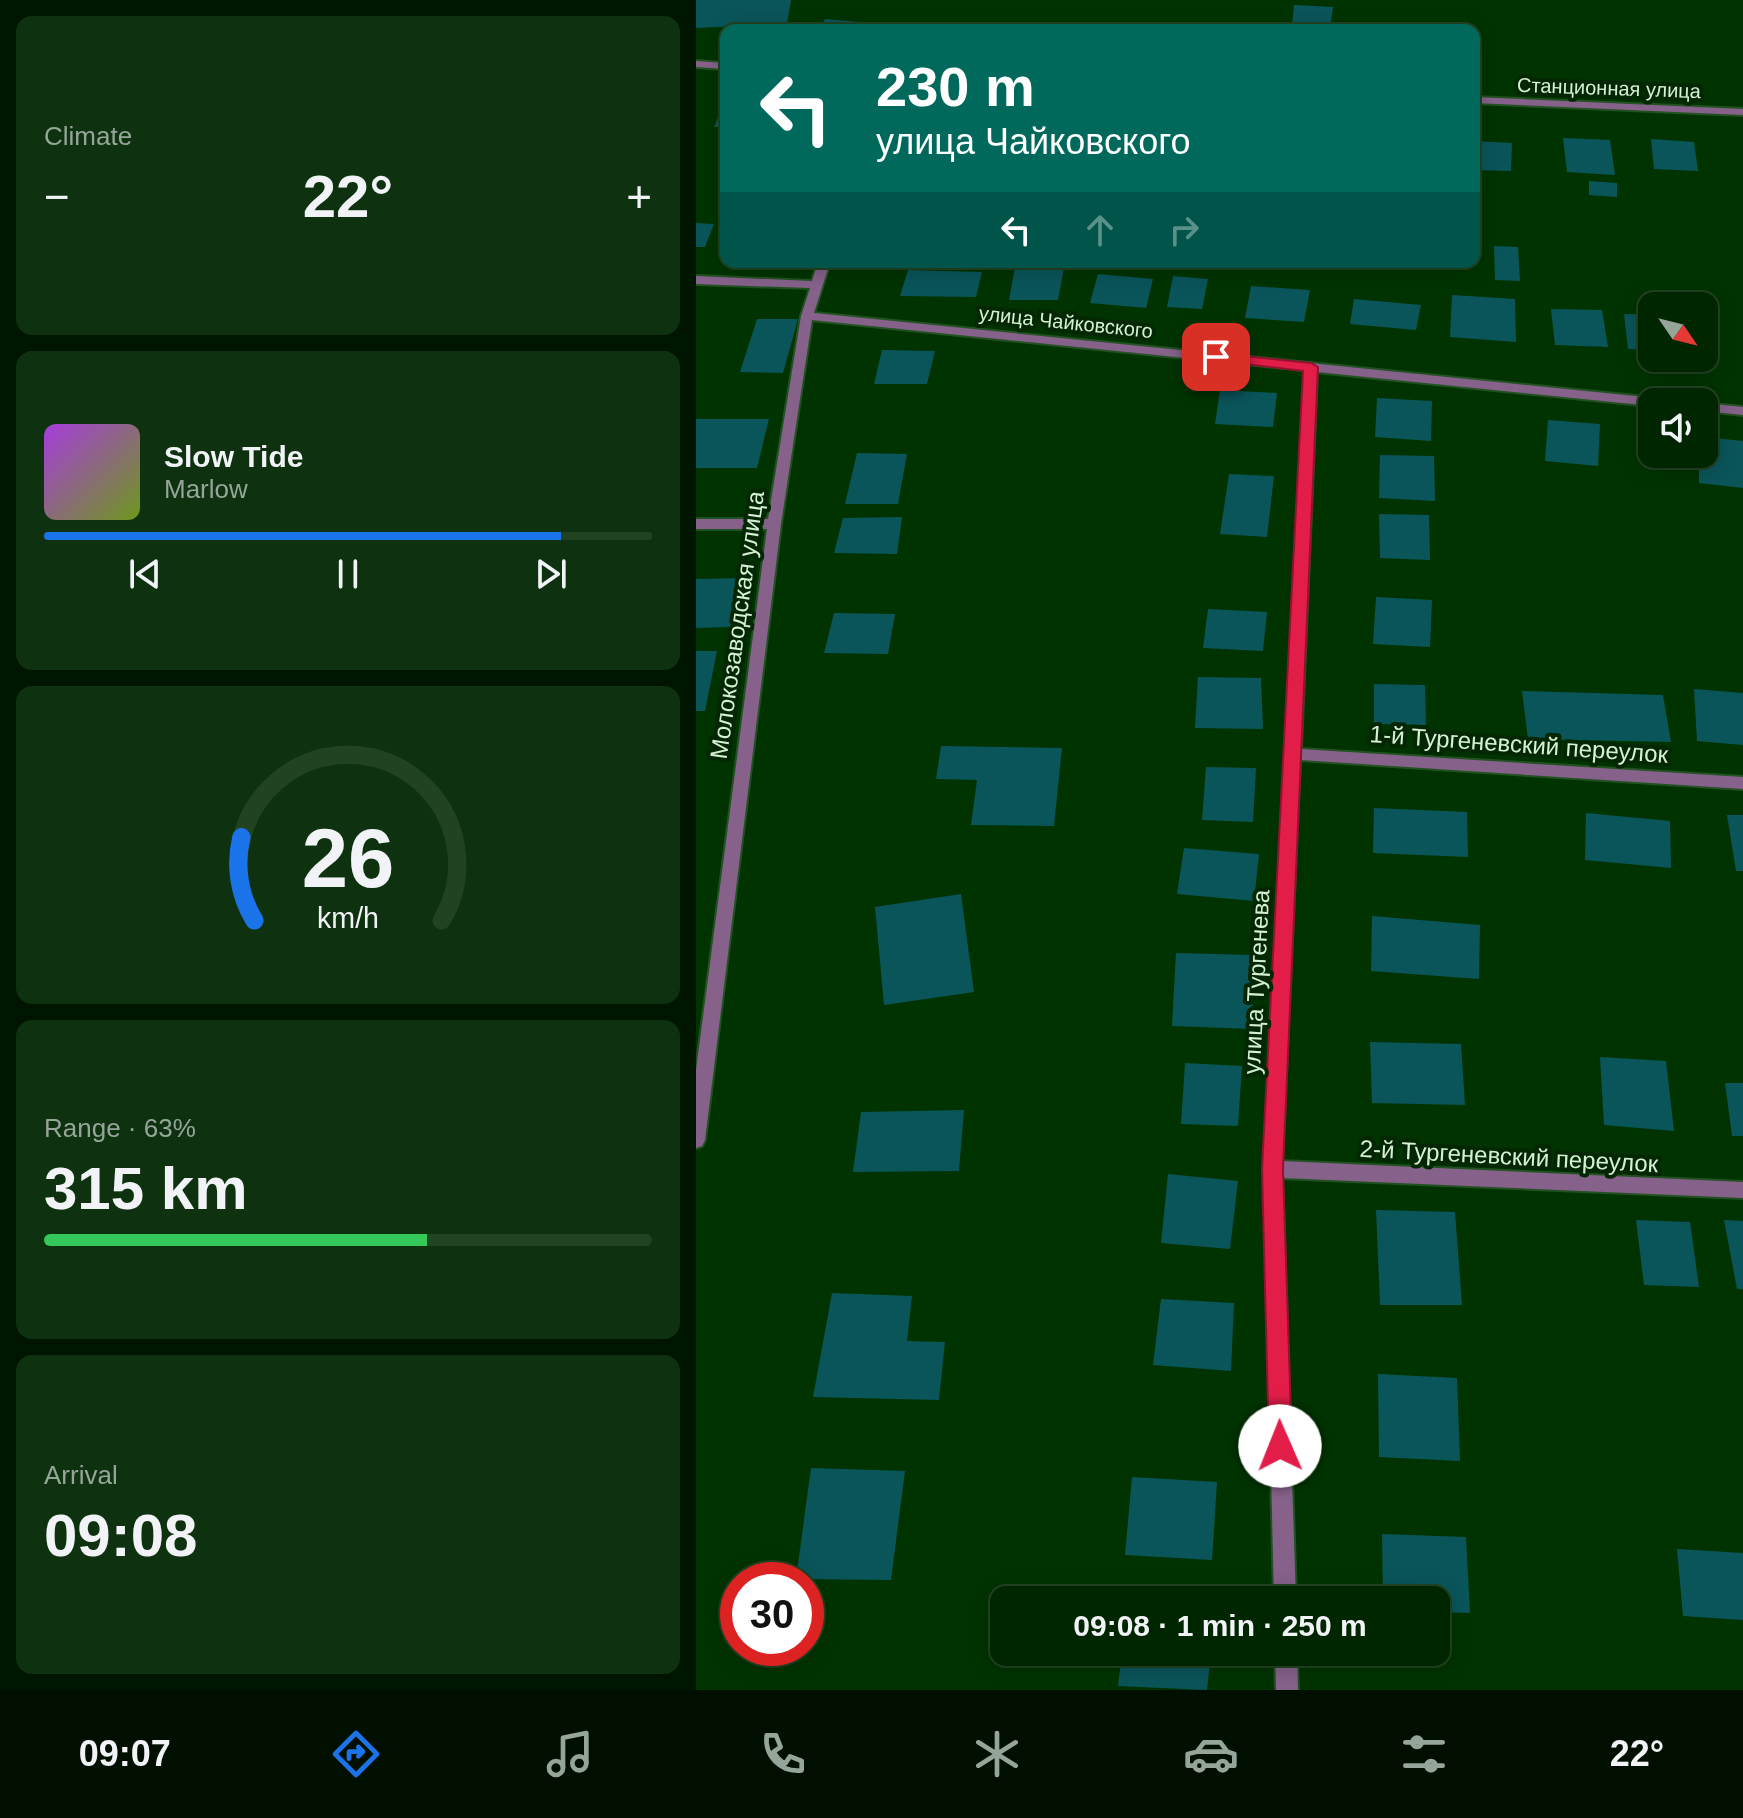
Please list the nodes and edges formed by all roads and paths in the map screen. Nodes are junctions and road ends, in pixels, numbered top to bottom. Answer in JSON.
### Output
{"nodes":[{"id":1,"x":696,"y":64,"type":"edge"},
{"id":2,"x":720,"y":66,"type":"edge"},
{"id":3,"x":1480,"y":100,"type":"edge"},
{"id":4,"x":1743,"y":112,"type":"edge"},
{"id":5,"x":822,"y":268,"type":"edge"},
{"id":6,"x":696,"y":280,"type":"edge"},
{"id":7,"x":816,"y":285,"type":"junction"},
{"id":8,"x":807,"y":316,"type":"junction"},
{"id":9,"x":1311,"y":367,"type":"junction"},
{"id":10,"x":1638,"y":400,"type":"edge"},
{"id":11,"x":1718,"y":408,"type":"edge"},
{"id":12,"x":1743,"y":411,"type":"edge"},
{"id":13,"x":696,"y":524,"type":"edge"},
{"id":14,"x":774,"y":524,"type":"junction"},
{"id":15,"x":1293,"y":754,"type":"junction"},
{"id":16,"x":1743,"y":783,"type":"edge"},
{"id":17,"x":696,"y":1140,"type":"edge"},
{"id":18,"x":1273,"y":1169,"type":"junction"},
{"id":19,"x":1743,"y":1190,"type":"edge"},
{"id":20,"x":1285,"y":1586,"type":"edge"},
{"id":21,"x":1286,"y":1666,"type":"edge"},
{"id":22,"x":1287,"y":1690,"type":"edge"}],
"edges":[{"from":1,"to":2,"type":"street"},
{"from":3,"to":4,"type":"street","name":"Станционная улица"},
{"from":5,"to":7,"type":"street","name":"Молокозаводская улица"},
{"from":6,"to":7,"type":"street"},
{"from":7,"to":8,"type":"street","name":"Молокозаводская улица"},
{"from":8,"to":9,"type":"street","name":"улица Чайковского"},
{"from":8,"to":14,"type":"street","name":"Молокозаводская улица"},
{"from":9,"to":10,"type":"street","name":"улица Чайковского"},
{"from":9,"to":15,"type":"street","name":"улица Тургенева"},
{"from":11,"to":12,"type":"street"},
{"from":13,"to":14,"type":"street"},
{"from":14,"to":17,"type":"street","name":"Молокозаводская улица"},
{"from":15,"to":16,"type":"street","name":"1-й Тургеневский переулок"},
{"from":15,"to":18,"type":"street","name":"улица Тургенева"},
{"from":18,"to":19,"type":"street","name":"2-й Тургеневский переулок"},
{"from":18,"to":20,"type":"street","name":"улица Тургенева"},
{"from":21,"to":22,"type":"street"}]}
